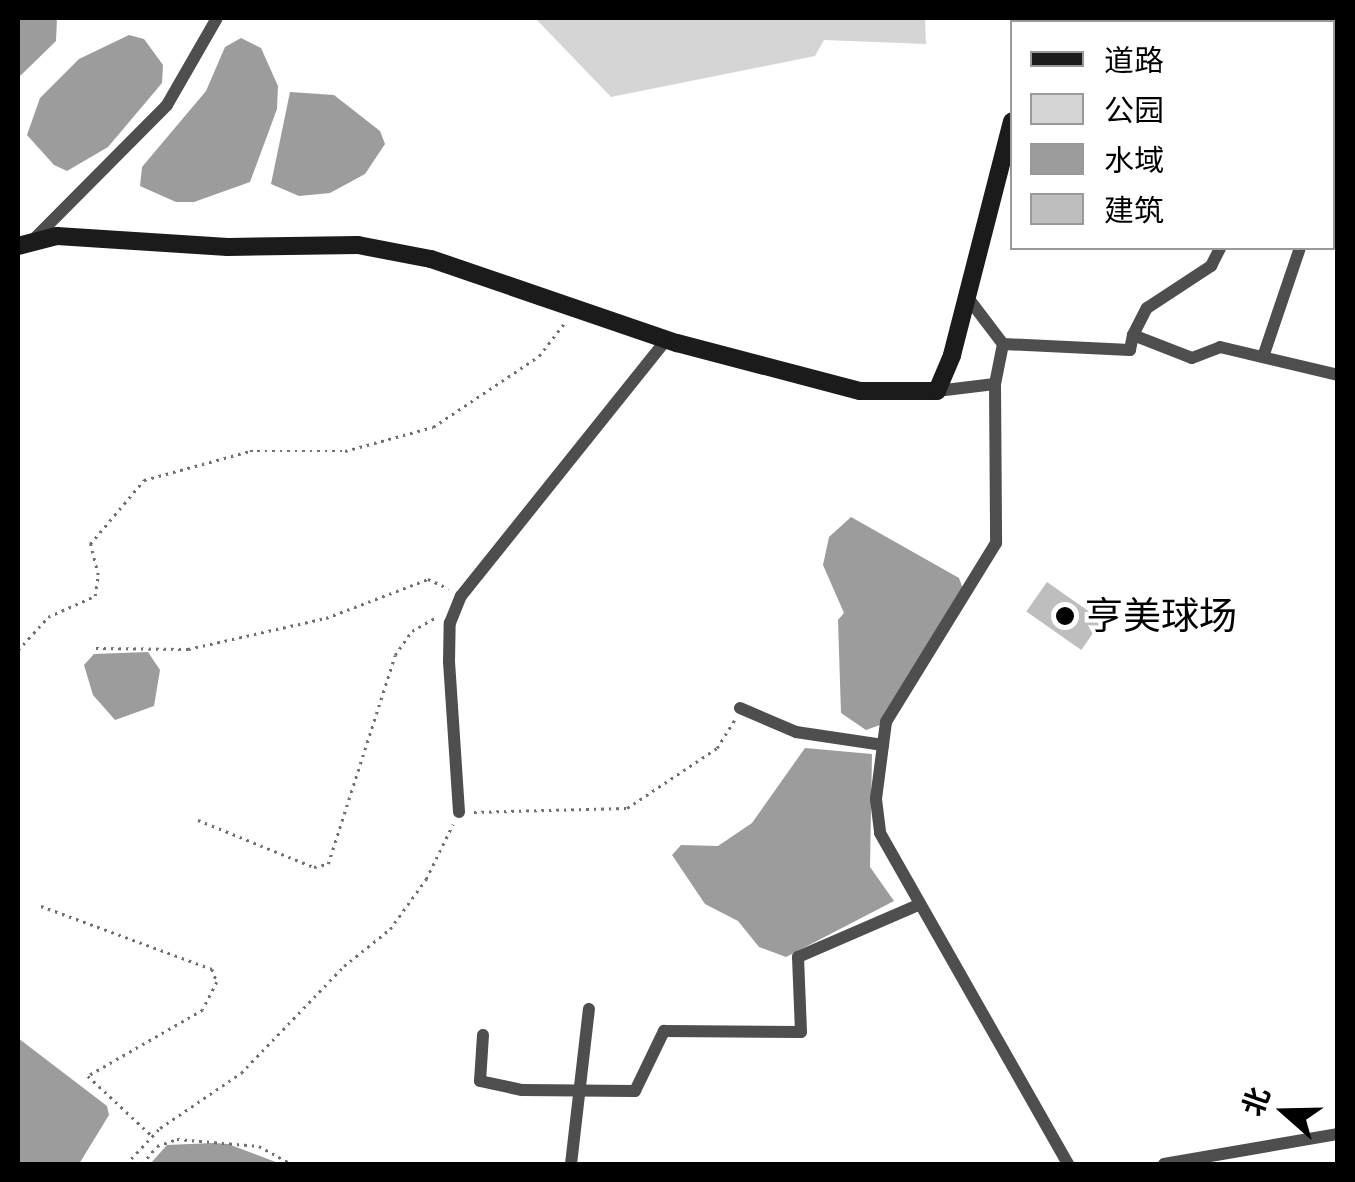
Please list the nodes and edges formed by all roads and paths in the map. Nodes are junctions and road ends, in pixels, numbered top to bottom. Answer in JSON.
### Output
{"nodes":[{"id":1,"x":217,"y":18,"type":"edge"},
{"id":2,"x":1010,"y":129,"type":"edge"},
{"id":3,"x":24,"y":244,"type":"edge"},
{"id":4,"x":1219,"y":250,"type":"edge"},
{"id":5,"x":1299,"y":250,"type":"edge"},
{"id":6,"x":965,"y":294,"type":"junction"},
{"id":7,"x":576,"y":308,"type":"junction"},
{"id":8,"x":1133,"y":335,"type":"junction"},
{"id":9,"x":667,"y":339,"type":"junction"},
{"id":10,"x":1003,"y":344,"type":"junction"},
{"id":11,"x":1263,"y":357,"type":"junction"},
{"id":12,"x":1338,"y":375,"type":"edge"},
{"id":13,"x":995,"y":384,"type":"junction"},
{"id":14,"x":936,"y":391,"type":"junction"},
{"id":15,"x":459,"y":601,"type":"junction"},
{"id":16,"x":96,"y":648,"type":"dead end"},
{"id":17,"x":18,"y":650,"type":"edge"},
{"id":18,"x":740,"y":708,"type":"joint"},
{"id":19,"x":883,"y":746,"type":"junction"},
{"id":20,"x":459,"y":812,"type":"junction"},
{"id":21,"x":198,"y":820,"type":"dead end"},
{"id":22,"x":41,"y":906,"type":"dead end"},
{"id":23,"x":916,"y":906,"type":"junction"},
{"id":24,"x":589,"y":1010,"type":"dead end"},
{"id":25,"x":484,"y":1035,"type":"dead end"},
{"id":26,"x":576,"y":1090,"type":"junction"},
{"id":27,"x":1338,"y":1134,"type":"edge"},
{"id":28,"x":152,"y":1136,"type":"junction"},
{"id":29,"x":126,"y":1164,"type":"edge"},
{"id":30,"x":142,"y":1164,"type":"edge"},
{"id":31,"x":291,"y":1164,"type":"edge"},
{"id":32,"x":571,"y":1164,"type":"edge"},
{"id":33,"x":1068,"y":1164,"type":"edge"},
{"id":34,"x":1164,"y":1164,"type":"edge"}],
"edges":[{"from":1,"to":3,"type":"street"},
{"from":2,"to":6,"type":"street"},
{"from":3,"to":7,"type":"street"},
{"from":4,"to":8,"type":"street"},
{"from":5,"to":11,"type":"street"},
{"from":6,"to":10,"type":"street"},
{"from":6,"to":14,"type":"street"},
{"from":7,"to":9,"type":"street"},
{"from":7,"to":17,"type":"path"},
{"from":8,"to":10,"type":"street"},
{"from":8,"to":11,"type":"street"},
{"from":9,"to":14,"type":"street"},
{"from":9,"to":15,"type":"street"},
{"from":10,"to":13,"type":"street"},
{"from":11,"to":12,"type":"street"},
{"from":13,"to":14,"type":"street"},
{"from":13,"to":19,"type":"street"},
{"from":15,"to":16,"type":"path"},
{"from":15,"to":20,"type":"street"},
{"from":15,"to":21,"type":"path"},
{"from":18,"to":19,"type":"street"},
{"from":18,"to":20,"type":"path"},
{"from":19,"to":23,"type":"street"},
{"from":20,"to":28,"type":"path"},
{"from":22,"to":28,"type":"path"},
{"from":23,"to":26,"type":"street"},
{"from":23,"to":33,"type":"street"},
{"from":24,"to":26,"type":"street"},
{"from":25,"to":26,"type":"street"},
{"from":26,"to":32,"type":"street"},
{"from":27,"to":34,"type":"street"},
{"from":28,"to":29,"type":"path"},
{"from":30,"to":31,"type":"path"}]}
